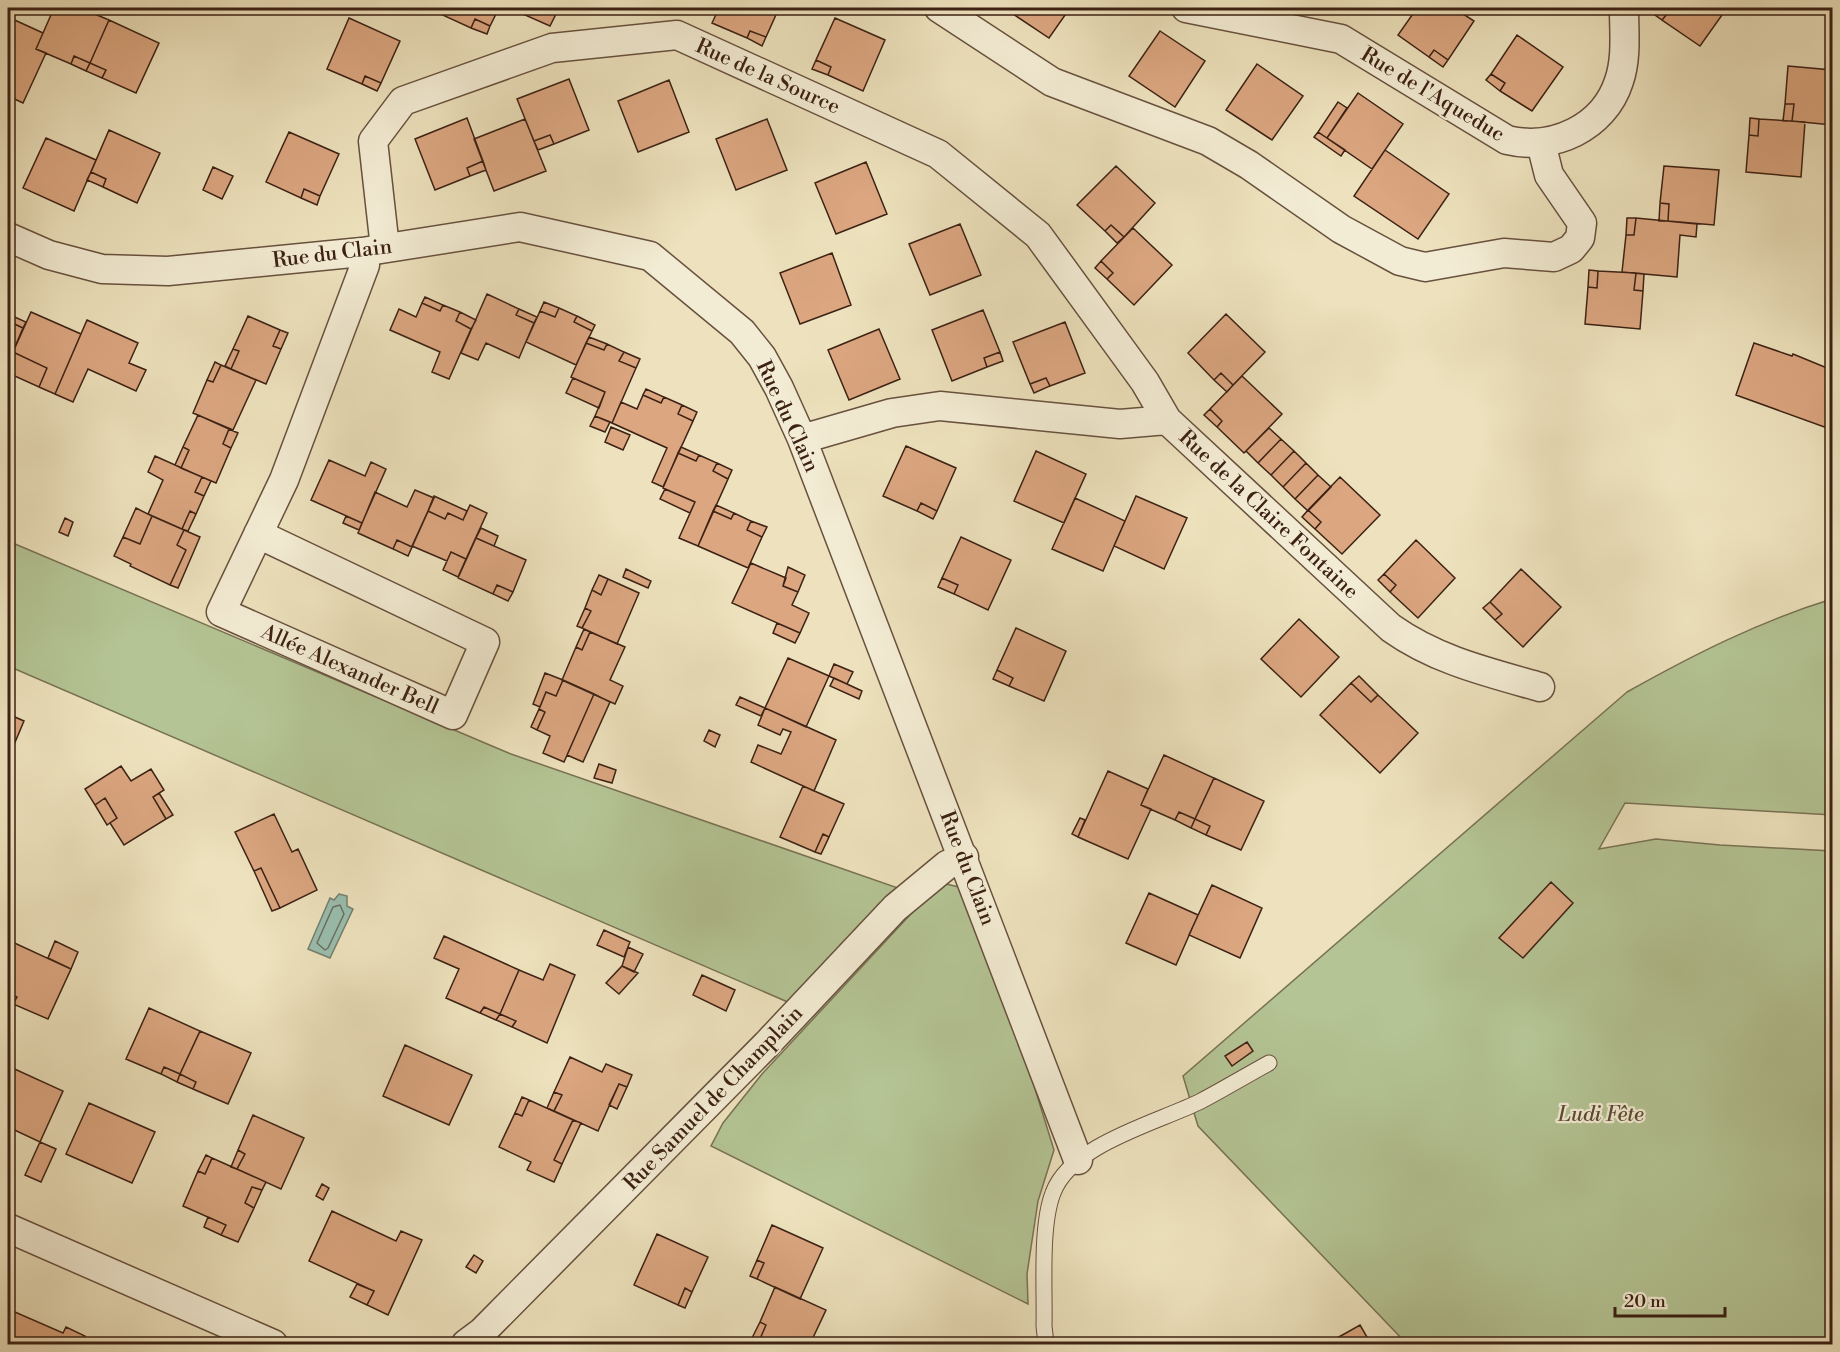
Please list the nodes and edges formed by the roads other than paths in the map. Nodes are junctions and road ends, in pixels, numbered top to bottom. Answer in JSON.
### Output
{"nodes":[{"id":1,"x":939,"y":8,"type":"edge"},
{"id":2,"x":1186,"y":8,"type":"edge"},
{"id":3,"x":1624,"y":8,"type":"edge"},
{"id":4,"x":1541,"y":143,"type":"junction"},
{"id":5,"x":8,"y":237,"type":"edge"},
{"id":6,"x":373,"y":250,"type":"junction"},
{"id":7,"x":1167,"y":420,"type":"junction"},
{"id":8,"x":802,"y":439,"type":"junction"},
{"id":9,"x":258,"y":534,"type":"junction"},
{"id":10,"x":1540,"y":687,"type":"dead end"},
{"id":11,"x":964,"y":857,"type":"junction"},
{"id":12,"x":1269,"y":1062,"type":"dead end"},
{"id":13,"x":1078,"y":1160,"type":"junction"},
{"id":14,"x":8,"y":1228,"type":"edge"},
{"id":15,"x":273,"y":1344,"type":"edge"},
{"id":16,"x":466,"y":1344,"type":"edge"},
{"id":17,"x":1046,"y":1344,"type":"edge"}],
"edges":[{"from":1,"to":4,"type":"street"},
{"from":2,"to":4,"type":"street","name":"Rue de l'Aqueduc"},
{"from":3,"to":4,"type":"street","name":"Rue de l'Aqueduc"},
{"from":5,"to":6,"type":"street","name":"Rue du Clain"},
{"from":6,"to":7,"type":"street","name":"Rue de la Source"},
{"from":6,"to":8,"type":"street","name":"Rue du Clain"},
{"from":6,"to":9,"type":"street","name":"Allée Alexander Bell"},
{"from":7,"to":8,"type":"street","name":"Rue de la Claire Fontaine"},
{"from":7,"to":10,"type":"street","name":"Rue de la Claire Fontaine"},
{"from":8,"to":11,"type":"street","name":"Rue du Clain"},
{"from":9,"to":9,"type":"street","name":"Allée Alexander Bell"},
{"from":11,"to":13,"type":"street","name":"Rue du Clain"},
{"from":11,"to":16,"type":"street","name":"Rue Samuel de Champlain"},
{"from":12,"to":13,"type":"lane"},
{"from":13,"to":17,"type":"lane"},
{"from":14,"to":15,"type":"street"}]}
